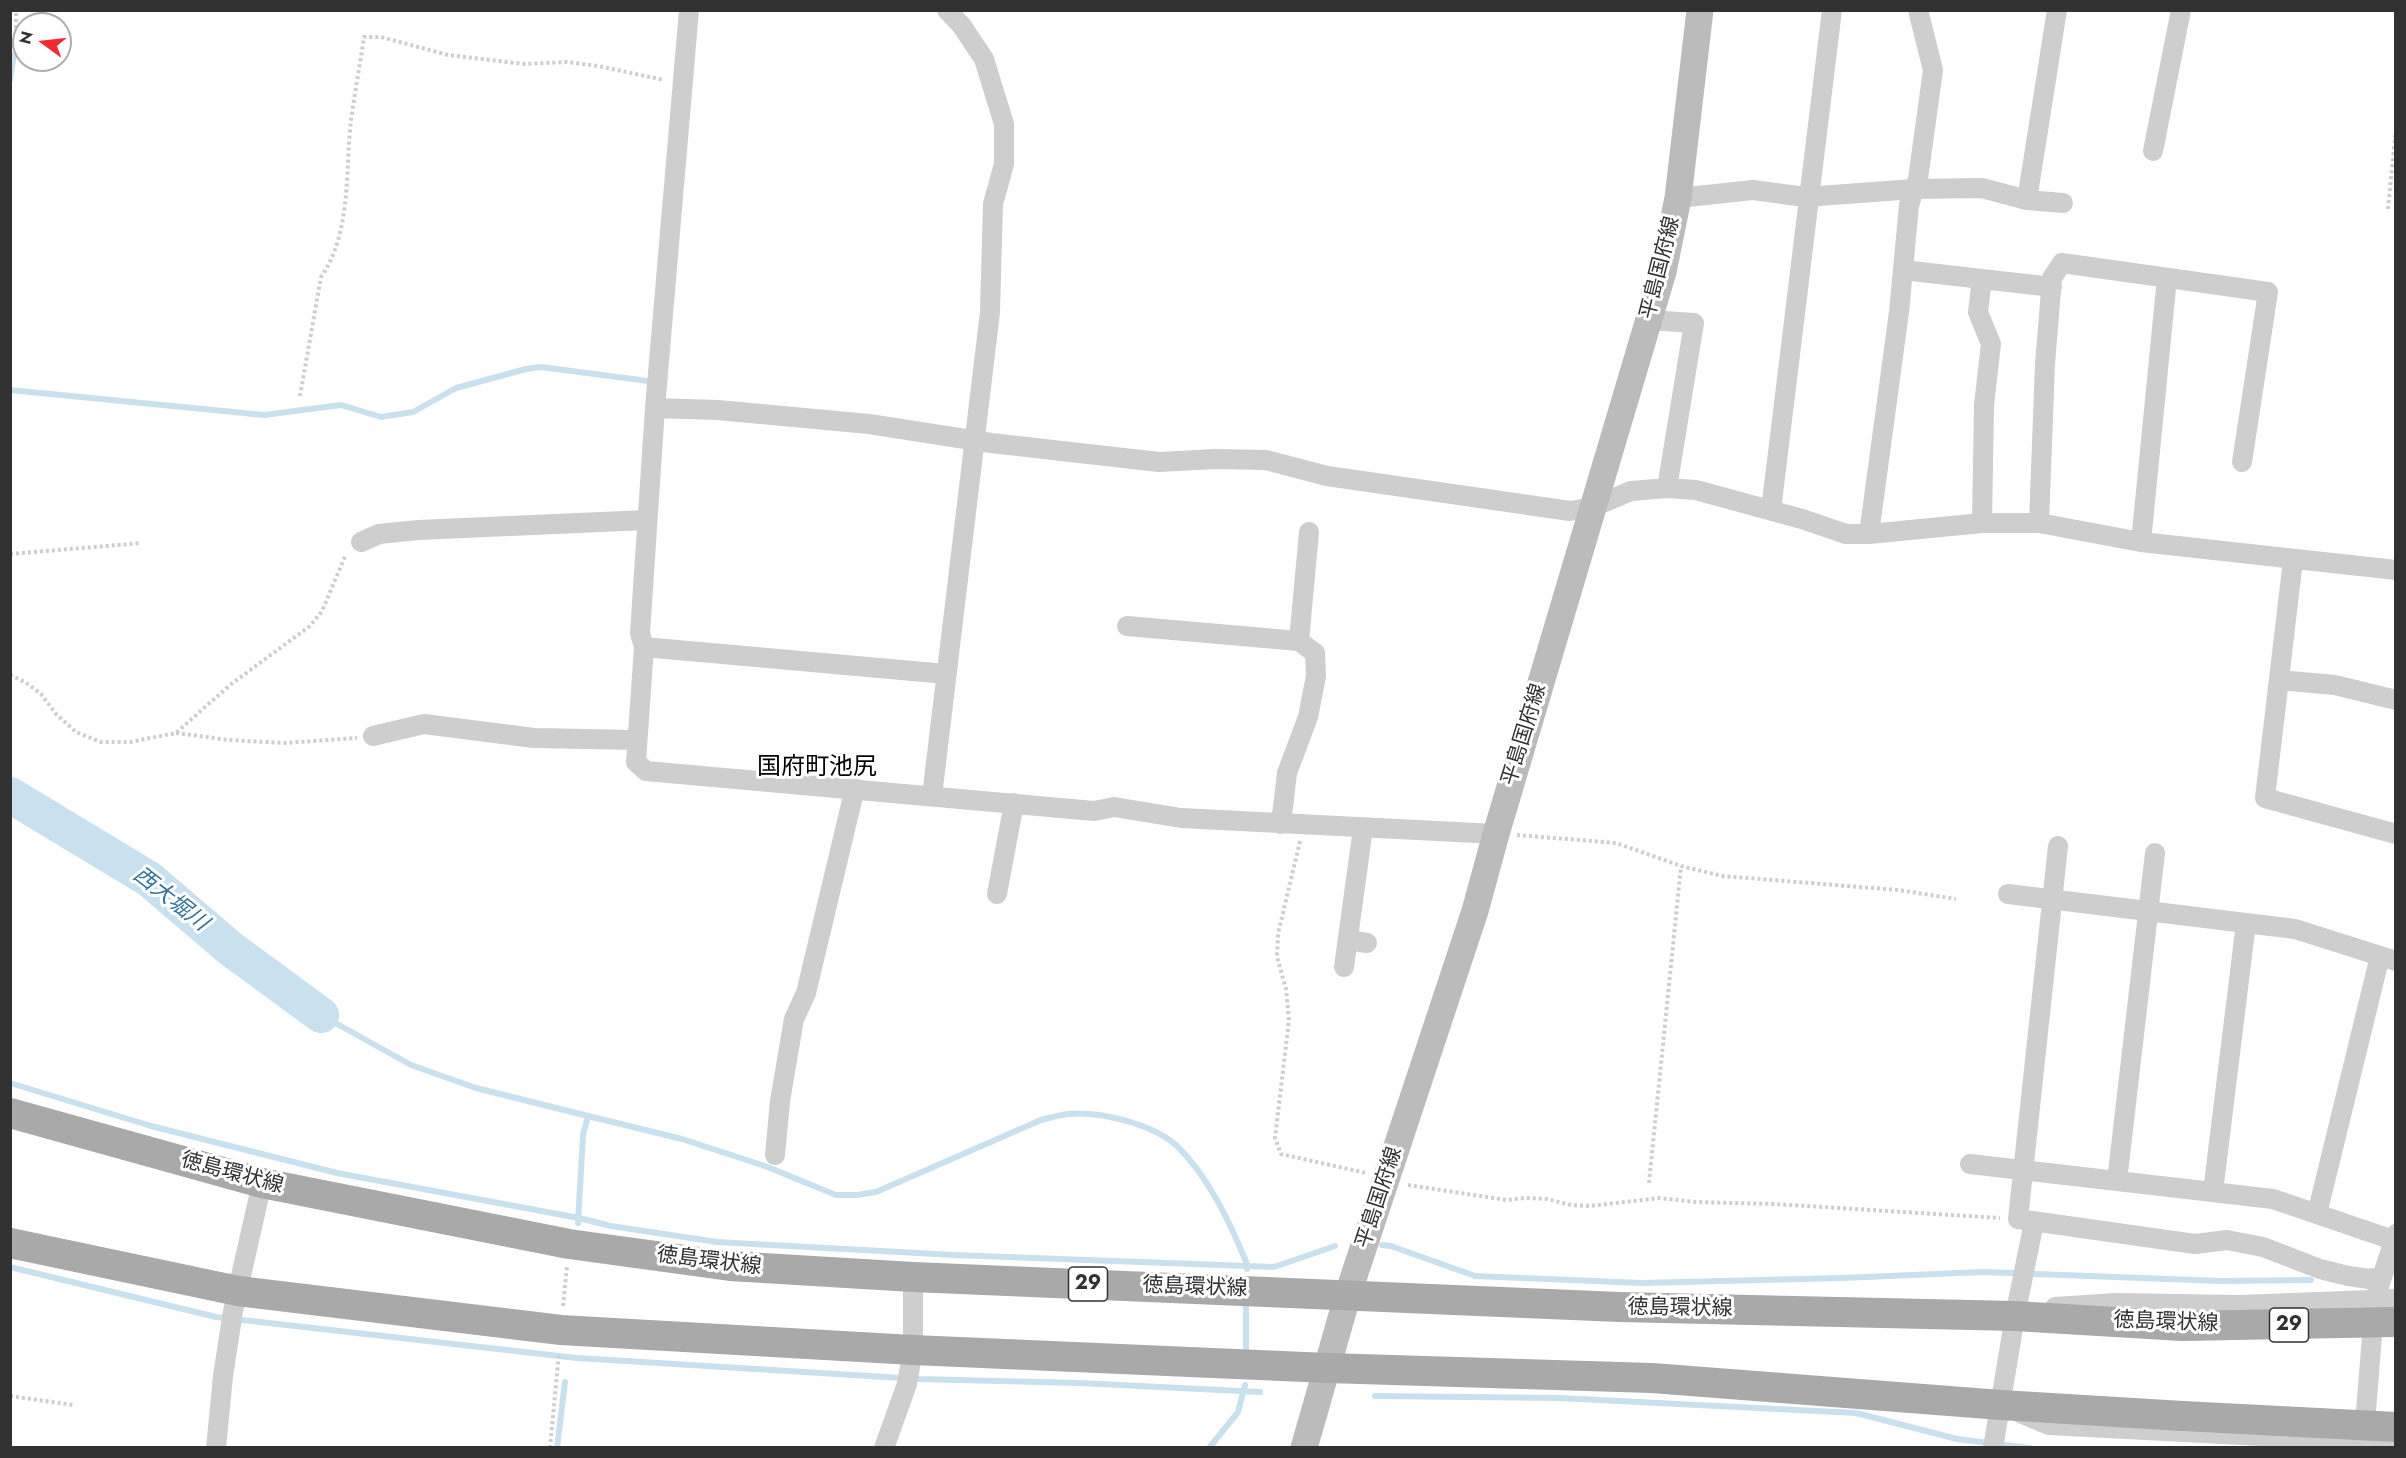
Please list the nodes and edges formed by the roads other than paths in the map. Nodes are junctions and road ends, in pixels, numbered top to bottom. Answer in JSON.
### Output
{"nodes":[{"id":1,"x":689,"y":10,"type":"edge"},
{"id":2,"x":947,"y":10,"type":"edge"},
{"id":3,"x":1700,"y":10,"type":"edge"},
{"id":4,"x":1832,"y":10,"type":"edge"},
{"id":5,"x":1918,"y":10,"type":"edge"},
{"id":6,"x":2057,"y":10,"type":"edge"},
{"id":7,"x":2181,"y":10,"type":"edge"},
{"id":8,"x":2153,"y":151,"type":"dead end"},
{"id":9,"x":1914,"y":189,"type":"junction"},
{"id":10,"x":1810,"y":196,"type":"junction"},
{"id":11,"x":1678,"y":198,"type":"junction"},
{"id":12,"x":2026,"y":200,"type":"junction"},
{"id":13,"x":2063,"y":203,"type":"dead end"},
{"id":14,"x":1903,"y":270,"type":"junction"},
{"id":15,"x":2167,"y":278,"type":"junction"},
{"id":16,"x":1982,"y":279,"type":"junction"},
{"id":17,"x":2052,"y":287,"type":"junction"},
{"id":18,"x":1649,"y":320,"type":"junction"},
{"id":19,"x":655,"y":408,"type":"junction"},
{"id":20,"x":975,"y":440,"type":"junction"},
{"id":21,"x":2242,"y":462,"type":"dead end"},
{"id":22,"x":1667,"y":488,"type":"junction"},
{"id":23,"x":1593,"y":507,"type":"junction"},
{"id":24,"x":1771,"y":510,"type":"junction"},
{"id":25,"x":647,"y":520,"type":"junction"},
{"id":26,"x":1982,"y":523,"type":"junction"},
{"id":27,"x":2039,"y":524,"type":"junction"},
{"id":28,"x":1309,"y":532,"type":"dead end"},
{"id":29,"x":1869,"y":534,"type":"junction"},
{"id":30,"x":361,"y":542,"type":"road end"},
{"id":31,"x":2140,"y":542,"type":"junction"},
{"id":32,"x":2293,"y":560,"type":"junction"},
{"id":33,"x":2396,"y":570,"type":"edge"},
{"id":34,"x":1127,"y":626,"type":"dead end"},
{"id":35,"x":1299,"y":641,"type":"junction"},
{"id":36,"x":644,"y":647,"type":"junction"},
{"id":37,"x":946,"y":674,"type":"junction"},
{"id":38,"x":2279,"y":680,"type":"junction"},
{"id":39,"x":2396,"y":700,"type":"edge"},
{"id":40,"x":373,"y":736,"type":"road end"},
{"id":41,"x":637,"y":740,"type":"junction"},
{"id":42,"x":855,"y":788,"type":"junction"},
{"id":43,"x":932,"y":796,"type":"junction"},
{"id":44,"x":1014,"y":803,"type":"junction"},
{"id":45,"x":1281,"y":824,"type":"junction"},
{"id":46,"x":1363,"y":828,"type":"junction"},
{"id":47,"x":1496,"y":834,"type":"junction"},
{"id":48,"x":2396,"y":834,"type":"edge"},
{"id":49,"x":2058,"y":846,"type":"dead end"},
{"id":50,"x":2155,"y":853,"type":"dead end"},
{"id":51,"x":997,"y":894,"type":"dead end"},
{"id":52,"x":2008,"y":894,"type":"dead end"},
{"id":53,"x":2052,"y":899,"type":"junction"},
{"id":54,"x":2148,"y":911,"type":"junction"},
{"id":55,"x":2246,"y":923,"type":"junction"},
{"id":56,"x":2388,"y":959,"type":"edge"},
{"id":57,"x":1344,"y":967,"type":"dead end"},
{"id":58,"x":10,"y":1113,"type":"edge"},
{"id":59,"x":775,"y":1155,"type":"dead end"},
{"id":60,"x":1970,"y":1164,"type":"dead end"},
{"id":61,"x":2022,"y":1170,"type":"junction"},
{"id":62,"x":2117,"y":1181,"type":"junction"},
{"id":63,"x":262,"y":1184,"type":"junction"},
{"id":64,"x":2213,"y":1192,"type":"junction"},
{"id":65,"x":2317,"y":1214,"type":"junction"},
{"id":66,"x":2026,"y":1221,"type":"junction"},
{"id":67,"x":2395,"y":1238,"type":"edge"},
{"id":68,"x":10,"y":1243,"type":"edge"},
{"id":69,"x":914,"y":1277,"type":"junction"},
{"id":70,"x":2382,"y":1277,"type":"junction"},
{"id":71,"x":1348,"y":1294,"type":"junction"},
{"id":72,"x":2375,"y":1299,"type":"junction"},
{"id":73,"x":2396,"y":1299,"type":"edge"},
{"id":74,"x":234,"y":1309,"type":"junction"},
{"id":75,"x":2015,"y":1316,"type":"junction"},
{"id":76,"x":2396,"y":1322,"type":"edge"},
{"id":77,"x":910,"y":1368,"type":"junction"},
{"id":78,"x":1328,"y":1368,"type":"junction"},
{"id":79,"x":2001,"y":1405,"type":"junction"},
{"id":80,"x":2396,"y":1427,"type":"edge"},
{"id":81,"x":1994,"y":1442,"type":"edge"},
{"id":82,"x":2396,"y":1443,"type":"edge"},
{"id":83,"x":2363,"y":1444,"type":"edge"},
{"id":84,"x":216,"y":1448,"type":"edge"},
{"id":85,"x":884,"y":1448,"type":"edge"},
{"id":86,"x":1304,"y":1448,"type":"edge"}],
"edges":[{"from":1,"to":19,"type":"street"},
{"from":2,"to":20,"type":"street"},
{"from":3,"to":11,"type":"main road","name":"平島国府線"},
{"from":4,"to":10,"type":"street"},
{"from":5,"to":9,"type":"street"},
{"from":6,"to":12,"type":"street"},
{"from":7,"to":8,"type":"street"},
{"from":9,"to":10,"type":"street"},
{"from":9,"to":12,"type":"street"},
{"from":9,"to":14,"type":"street"},
{"from":10,"to":11,"type":"street"},
{"from":10,"to":24,"type":"street"},
{"from":11,"to":18,"type":"main road","name":"平島国府線"},
{"from":12,"to":13,"type":"street"},
{"from":14,"to":16,"type":"street"},
{"from":14,"to":29,"type":"street"},
{"from":15,"to":17,"type":"street"},
{"from":15,"to":21,"type":"street"},
{"from":15,"to":31,"type":"street"},
{"from":16,"to":17,"type":"street"},
{"from":16,"to":26,"type":"street"},
{"from":17,"to":27,"type":"street"},
{"from":18,"to":22,"type":"street"},
{"from":18,"to":23,"type":"main road","name":"平島国府線"},
{"from":19,"to":20,"type":"street"},
{"from":19,"to":25,"type":"street"},
{"from":20,"to":23,"type":"street"},
{"from":20,"to":37,"type":"street"},
{"from":22,"to":23,"type":"street"},
{"from":22,"to":24,"type":"street"},
{"from":23,"to":47,"type":"main road","name":"平島国府線"},
{"from":24,"to":29,"type":"street"},
{"from":25,"to":30,"type":"street"},
{"from":25,"to":36,"type":"street"},
{"from":26,"to":27,"type":"street"},
{"from":26,"to":29,"type":"street"},
{"from":27,"to":31,"type":"street"},
{"from":28,"to":35,"type":"street"},
{"from":31,"to":32,"type":"street"},
{"from":32,"to":33,"type":"street"},
{"from":32,"to":38,"type":"street"},
{"from":34,"to":35,"type":"street"},
{"from":35,"to":45,"type":"street"},
{"from":36,"to":37,"type":"street"},
{"from":36,"to":41,"type":"street"},
{"from":37,"to":43,"type":"street"},
{"from":38,"to":39,"type":"street"},
{"from":38,"to":48,"type":"street"},
{"from":40,"to":41,"type":"street"},
{"from":41,"to":42,"type":"street"},
{"from":42,"to":43,"type":"street"},
{"from":42,"to":59,"type":"street"},
{"from":43,"to":44,"type":"street"},
{"from":44,"to":45,"type":"street"},
{"from":44,"to":51,"type":"street"},
{"from":45,"to":46,"type":"street"},
{"from":46,"to":47,"type":"street"},
{"from":46,"to":57,"type":"street"},
{"from":47,"to":71,"type":"main road","name":"平島国府線"},
{"from":49,"to":53,"type":"street"},
{"from":50,"to":54,"type":"street"},
{"from":52,"to":53,"type":"street"},
{"from":53,"to":54,"type":"street"},
{"from":53,"to":61,"type":"street"},
{"from":54,"to":55,"type":"street"},
{"from":54,"to":62,"type":"street"},
{"from":55,"to":56,"type":"street"},
{"from":55,"to":64,"type":"street"},
{"from":56,"to":65,"type":"street"},
{"from":58,"to":63,"type":"main road","name":"徳島環状線","number":"29"},
{"from":60,"to":61,"type":"street"},
{"from":61,"to":62,"type":"street"},
{"from":61,"to":66,"type":"street"},
{"from":62,"to":64,"type":"street"},
{"from":63,"to":69,"type":"main road","name":"徳島環状線","number":"29"},
{"from":63,"to":74,"type":"street"},
{"from":64,"to":65,"type":"street"},
{"from":65,"to":67,"type":"street"},
{"from":66,"to":70,"type":"street"},
{"from":66,"to":75,"type":"street"},
{"from":67,"to":70,"type":"street"},
{"from":68,"to":74,"type":"main road"},
{"from":69,"to":71,"type":"main road","name":"徳島環状線","number":"29"},
{"from":69,"to":77,"type":"street"},
{"from":70,"to":72,"type":"street"},
{"from":71,"to":75,"type":"main road","name":"徳島環状線","number":"29"},
{"from":71,"to":78,"type":"main road","name":"平島国府線"},
{"from":72,"to":73,"type":"street"},
{"from":72,"to":75,"type":"street"},
{"from":72,"to":83,"type":"street"},
{"from":74,"to":77,"type":"main road"},
{"from":74,"to":84,"type":"street"},
{"from":75,"to":76,"type":"main road","name":"徳島環状線","number":"29","bridge":true},
{"from":75,"to":79,"type":"street"},
{"from":77,"to":78,"type":"main road"},
{"from":77,"to":85,"type":"street"},
{"from":78,"to":79,"type":"main road"},
{"from":78,"to":86,"type":"main road","name":"平島国府線"},
{"from":79,"to":80,"type":"main road","bridge":true},
{"from":79,"to":81,"type":"street"},
{"from":79,"to":83,"type":"street"},
{"from":82,"to":83,"type":"street"}]}
